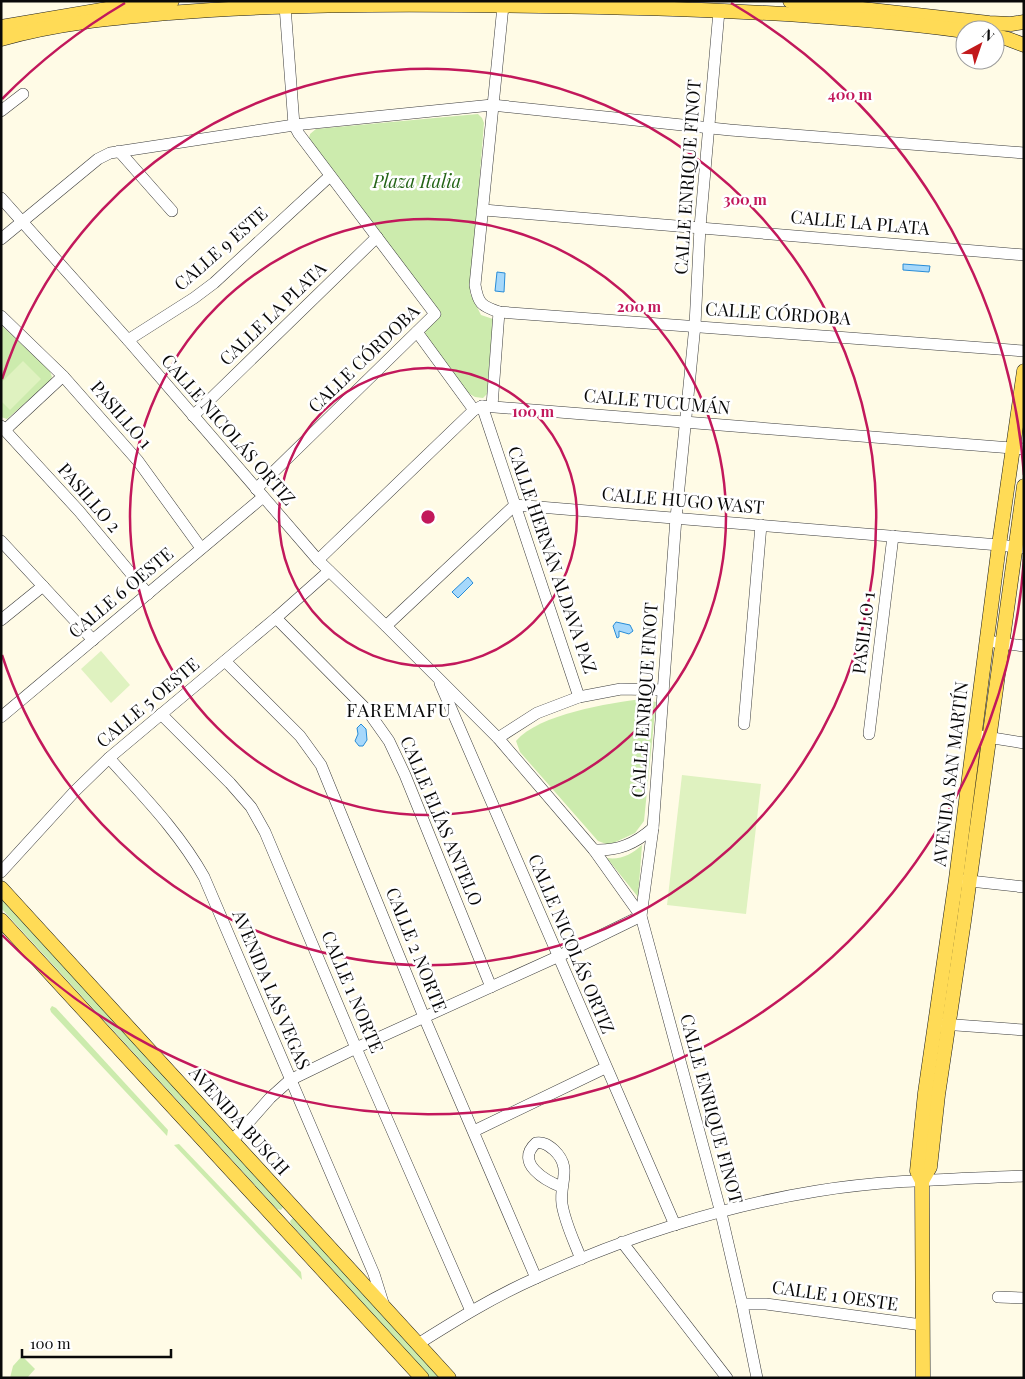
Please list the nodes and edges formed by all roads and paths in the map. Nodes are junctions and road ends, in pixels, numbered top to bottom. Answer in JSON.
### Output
{"nodes":[{"id":1,"x":172,"y":1,"type":"edge"},
{"id":2,"x":251,"y":1,"type":"edge"},
{"id":3,"x":790,"y":1,"type":"edge"},
{"id":4,"x":503,"y":3,"type":"edge"},
{"id":5,"x":286,"y":4,"type":"edge"},
{"id":6,"x":622,"y":5,"type":"edge"},
{"id":7,"x":204,"y":10,"type":"junction"},
{"id":8,"x":718,"y":12,"type":"junction"},
{"id":9,"x":1024,"y":22,"type":"edge"},
{"id":10,"x":1,"y":28,"type":"edge"},
{"id":11,"x":955,"y":31,"type":"edge"},
{"id":12,"x":1,"y":39,"type":"edge"},
{"id":13,"x":1005,"y":39,"type":"edge"},
{"id":14,"x":1024,"y":45,"type":"edge"},
{"id":15,"x":23,"y":94,"type":"dead end"},
{"id":16,"x":492,"y":105,"type":"junction"},
{"id":17,"x":1,"y":111,"type":"edge"},
{"id":18,"x":294,"y":125,"type":"junction"},
{"id":19,"x":710,"y":128,"type":"junction"},
{"id":20,"x":119,"y":151,"type":"junction"},
{"id":21,"x":1024,"y":153,"type":"edge"},
{"id":22,"x":330,"y":176,"type":"junction"},
{"id":23,"x":1,"y":198,"type":"edge"},
{"id":24,"x":484,"y":210,"type":"junction"},
{"id":25,"x":172,"y":211,"type":"dead end"},
{"id":26,"x":22,"y":222,"type":"junction"},
{"id":27,"x":700,"y":227,"type":"junction"},
{"id":28,"x":377,"y":237,"type":"junction"},
{"id":29,"x":1,"y":239,"type":"edge"},
{"id":30,"x":1024,"y":255,"type":"edge"},
{"id":31,"x":499,"y":312,"type":"junction"},
{"id":32,"x":1,"y":316,"type":"edge"},
{"id":33,"x":695,"y":325,"type":"junction"},
{"id":34,"x":417,"y":332,"type":"junction"},
{"id":35,"x":128,"y":340,"type":"junction"},
{"id":36,"x":1024,"y":351,"type":"edge"},
{"id":37,"x":1024,"y":371,"type":"edge"},
{"id":38,"x":64,"y":376,"type":"junction"},
{"id":39,"x":483,"y":407,"type":"junction"},
{"id":40,"x":193,"y":416,"type":"junction"},
{"id":41,"x":686,"y":422,"type":"junction"},
{"id":42,"x":3,"y":428,"type":"edge"},
{"id":43,"x":1019,"y":448,"type":"edge"},
{"id":44,"x":1024,"y":486,"type":"edge"},
{"id":45,"x":259,"y":493,"type":"junction"},
{"id":46,"x":515,"y":505,"type":"junction"},
{"id":47,"x":676,"y":518,"type":"junction"},
{"id":48,"x":761,"y":525,"type":"junction"},
{"id":49,"x":893,"y":536,"type":"junction"},
{"id":50,"x":1,"y":541,"type":"edge"},
{"id":51,"x":999,"y":545,"type":"junction"},
{"id":52,"x":201,"y":548,"type":"junction"},
{"id":53,"x":1019,"y":548,"type":"edge"},
{"id":54,"x":318,"y":560,"type":"junction"},
{"id":55,"x":329,"y":571,"type":"junction"},
{"id":56,"x":44,"y":586,"type":"junction"},
{"id":57,"x":148,"y":594,"type":"junction"},
{"id":58,"x":276,"y":618,"type":"junction"},
{"id":59,"x":1,"y":620,"type":"edge"},
{"id":60,"x":386,"y":626,"type":"junction"},
{"id":61,"x":93,"y":640,"type":"junction"},
{"id":62,"x":987,"y":641,"type":"junction"},
{"id":63,"x":1002,"y":643,"type":"junction"},
{"id":64,"x":1024,"y":646,"type":"edge"},
{"id":65,"x":225,"y":661,"type":"junction"},
{"id":66,"x":437,"y":676,"type":"junction"},
{"id":67,"x":663,"y":690,"type":"junction"},
{"id":68,"x":580,"y":696,"type":"junction"},
{"id":69,"x":160,"y":714,"type":"junction"},
{"id":70,"x":1,"y":716,"type":"edge"},
{"id":71,"x":744,"y":724,"type":"dead end"},
{"id":72,"x":869,"y":734,"type":"dead end"},
{"id":73,"x":974,"y":735,"type":"junction"},
{"id":74,"x":989,"y":737,"type":"junction"},
{"id":75,"x":498,"y":738,"type":"junction"},
{"id":76,"x":1024,"y":742,"type":"edge"},
{"id":77,"x":109,"y":758,"type":"junction"},
{"id":78,"x":653,"y":828,"type":"junction"},
{"id":79,"x":594,"y":850,"type":"junction"},
{"id":80,"x":1,"y":872,"type":"edge"},
{"id":81,"x":963,"y":880,"type":"junction"},
{"id":82,"x":1024,"y":887,"type":"edge"},
{"id":83,"x":1,"y":888,"type":"edge"},
{"id":84,"x":641,"y":916,"type":"junction"},
{"id":85,"x":1,"y":920,"type":"edge"},
{"id":86,"x":557,"y":957,"type":"junction"},
{"id":87,"x":491,"y":987,"type":"junction"},
{"id":88,"x":424,"y":1017,"type":"junction"},
{"id":89,"x":935,"y":1023,"type":"junction"},
{"id":90,"x":949,"y":1025,"type":"junction"},
{"id":91,"x":1024,"y":1030,"type":"edge"},
{"id":92,"x":356,"y":1048,"type":"junction"},
{"id":93,"x":605,"y":1068,"type":"junction"},
{"id":94,"x":290,"y":1080,"type":"junction"},
{"id":95,"x":474,"y":1131,"type":"junction"},
{"id":96,"x":232,"y":1141,"type":"junction"},
{"id":97,"x":1024,"y":1176,"type":"edge"},
{"id":98,"x":922,"y":1181,"type":"junction"},
{"id":99,"x":562,"y":1187,"type":"dead end"},
{"id":100,"x":294,"y":1210,"type":"junction"},
{"id":101,"x":721,"y":1213,"type":"junction"},
{"id":102,"x":280,"y":1223,"type":"junction"},
{"id":103,"x":675,"y":1225,"type":"junction"},
{"id":104,"x":622,"y":1242,"type":"junction"},
{"id":105,"x":366,"y":1258,"type":"junction"},
{"id":106,"x":581,"y":1259,"type":"junction"},
{"id":107,"x":349,"y":1269,"type":"junction"},
{"id":108,"x":536,"y":1278,"type":"junction"},
{"id":109,"x":998,"y":1297,"type":"dead end"},
{"id":110,"x":1024,"y":1298,"type":"edge"},
{"id":111,"x":742,"y":1304,"type":"junction"},
{"id":112,"x":384,"y":1307,"type":"junction"},
{"id":113,"x":471,"y":1311,"type":"junction"},
{"id":114,"x":922,"y":1325,"type":"junction"},
{"id":115,"x":418,"y":1344,"type":"junction"},
{"id":116,"x":422,"y":1378,"type":"edge"},
{"id":117,"x":449,"y":1378,"type":"edge"},
{"id":118,"x":727,"y":1378,"type":"edge"},
{"id":119,"x":757,"y":1378,"type":"edge"},
{"id":120,"x":923,"y":1378,"type":"edge"}],
"edges":[{"from":1,"to":10,"type":"main road"},
{"from":2,"to":7,"type":"main road"},
{"from":3,"to":9,"type":"main road"},
{"from":4,"to":5,"type":"main road"},
{"from":4,"to":6,"type":"main road"},
{"from":4,"to":16,"type":"street"},
{"from":5,"to":7,"type":"main road"},
{"from":5,"to":18,"type":"street","name":"CALLE CÓRDOBA"},
{"from":6,"to":8,"type":"main road"},
{"from":7,"to":12,"type":"main road"},
{"from":8,"to":11,"type":"main road"},
{"from":8,"to":19,"type":"street","name":"CALLE ENRIQUE FINOT"},
{"from":13,"to":14,"type":"main road"},
{"from":15,"to":17,"type":"street"},
{"from":16,"to":18,"type":"street"},
{"from":16,"to":19,"type":"street"},
{"from":16,"to":24,"type":"street"},
{"from":18,"to":20,"type":"street"},
{"from":18,"to":22,"type":"street","name":"CALLE CÓRDOBA"},
{"from":19,"to":21,"type":"street"},
{"from":19,"to":27,"type":"street","name":"CALLE ENRIQUE FINOT"},
{"from":20,"to":25,"type":"street"},
{"from":20,"to":26,"type":"street"},
{"from":22,"to":28,"type":"street","name":"CALLE CÓRDOBA"},
{"from":22,"to":35,"type":"street","name":"CALLE 9 ESTE"},
{"from":23,"to":26,"type":"street","name":"CALLE NICOLÁS ORTIZ"},
{"from":24,"to":27,"type":"street","name":"CALLE LA PLATA"},
{"from":24,"to":31,"type":"street"},
{"from":26,"to":29,"type":"street"},
{"from":26,"to":35,"type":"street","name":"CALLE NICOLÁS ORTIZ"},
{"from":27,"to":30,"type":"street","name":"CALLE LA PLATA"},
{"from":27,"to":33,"type":"street","name":"CALLE ENRIQUE FINOT"},
{"from":28,"to":34,"type":"street","name":"CALLE CÓRDOBA"},
{"from":28,"to":40,"type":"street","name":"CALLE LA PLATA"},
{"from":31,"to":33,"type":"street","name":"CALLE CÓRDOBA"},
{"from":31,"to":39,"type":"street","name":"CALLE HERNÁN ALDAVA PAZ"},
{"from":32,"to":38,"type":"street","name":"PASILLO 1"},
{"from":33,"to":36,"type":"street","name":"CALLE CÓRDOBA"},
{"from":33,"to":41,"type":"street","name":"CALLE ENRIQUE FINOT"},
{"from":34,"to":39,"type":"street"},
{"from":34,"to":45,"type":"street","name":"CALLE CÓRDOBA"},
{"from":35,"to":40,"type":"street","name":"CALLE NICOLÁS ORTIZ"},
{"from":37,"to":43,"type":"main road","name":"AVENIDA SAN MARTÍN"},
{"from":38,"to":42,"type":"street"},
{"from":38,"to":52,"type":"street","name":"PASILLO 1"},
{"from":39,"to":41,"type":"street","name":"CALLE TUCUMÁN"},
{"from":39,"to":46,"type":"street","name":"CALLE HERNÁN ALDAVA PAZ"},
{"from":39,"to":54,"type":"street"},
{"from":40,"to":45,"type":"street","name":"CALLE NICOLÁS ORTIZ"},
{"from":41,"to":43,"type":"street","name":"CALLE TUCUMÁN"},
{"from":41,"to":47,"type":"street","name":"CALLE ENRIQUE FINOT"},
{"from":42,"to":57,"type":"street","name":"PASILLO 2"},
{"from":43,"to":51,"type":"main road","name":"AVENIDA SAN MARTÍN"},
{"from":44,"to":53,"type":"main road","name":"AVENIDA SAN MARTÍN"},
{"from":45,"to":52,"type":"street","name":"CALLE 6 OESTE"},
{"from":45,"to":54,"type":"street","name":"CALLE NICOLÁS ORTIZ"},
{"from":46,"to":47,"type":"street","name":"CALLE HUGO WAST"},
{"from":46,"to":60,"type":"street"},
{"from":46,"to":68,"type":"street","name":"CALLE HERNÁN ALDAVA PAZ"},
{"from":47,"to":48,"type":"street","name":"CALLE HUGO WAST"},
{"from":47,"to":67,"type":"street","name":"CALLE ENRIQUE FINOT"},
{"from":48,"to":49,"type":"street","name":"CALLE HUGO WAST"},
{"from":48,"to":71,"type":"street"},
{"from":49,"to":51,"type":"street","name":"CALLE HUGO WAST"},
{"from":49,"to":72,"type":"street","name":"PASILLO 1"},
{"from":50,"to":56,"type":"street"},
{"from":51,"to":53,"type":"street","name":"CALLE HUGO WAST"},
{"from":51,"to":62,"type":"main road","name":"AVENIDA SAN MARTÍN"},
{"from":52,"to":57,"type":"street","name":"CALLE 6 OESTE"},
{"from":53,"to":63,"type":"main road","name":"AVENIDA SAN MARTÍN"},
{"from":54,"to":55,"type":"street","name":"CALLE NICOLÁS ORTIZ"},
{"from":55,"to":58,"type":"street","name":"CALLE 5 OESTE"},
{"from":55,"to":60,"type":"street","name":"CALLE NICOLÁS ORTIZ"},
{"from":56,"to":59,"type":"street"},
{"from":56,"to":61,"type":"street"},
{"from":57,"to":61,"type":"street","name":"CALLE 6 OESTE"},
{"from":58,"to":65,"type":"street","name":"CALLE 5 OESTE"},
{"from":58,"to":87,"type":"street","name":"CALLE ELÍAS ANTELO"},
{"from":60,"to":66,"type":"street","name":"CALLE NICOLÁS ORTIZ"},
{"from":61,"to":70,"type":"street","name":"CALLE 6 OESTE"},
{"from":62,"to":63,"type":"street"},
{"from":62,"to":73,"type":"main road","name":"AVENIDA SAN MARTÍN"},
{"from":63,"to":64,"type":"street"},
{"from":63,"to":74,"type":"main road","name":"AVENIDA SAN MARTÍN"},
{"from":65,"to":69,"type":"street","name":"CALLE 5 OESTE"},
{"from":65,"to":88,"type":"street","name":"CALLE 2 NORTE"},
{"from":66,"to":75,"type":"street","name":"CALLE NICOLÁS ORTIZ"},
{"from":66,"to":86,"type":"street","name":"CALLE NICOLÁS ORTIZ"},
{"from":67,"to":68,"type":"street"},
{"from":67,"to":78,"type":"street","name":"CALLE ENRIQUE FINOT"},
{"from":68,"to":75,"type":"street"},
{"from":69,"to":77,"type":"street","name":"CALLE 5 OESTE"},
{"from":69,"to":92,"type":"street","name":"CALLE 1 NORTE"},
{"from":73,"to":74,"type":"street"},
{"from":73,"to":81,"type":"main road","name":"AVENIDA SAN MARTÍN"},
{"from":74,"to":76,"type":"street"},
{"from":74,"to":81,"type":"main road","name":"AVENIDA SAN MARTÍN"},
{"from":75,"to":79,"type":"street","name":"CALLE NICOLÁS ORTIZ"},
{"from":77,"to":80,"type":"street","name":"CALLE 5 OESTE"},
{"from":77,"to":94,"type":"street","name":"AVENIDA LAS VEGAS"},
{"from":78,"to":79,"type":"street"},
{"from":78,"to":84,"type":"street","name":"CALLE ENRIQUE FINOT"},
{"from":79,"to":84,"type":"street","name":"CALLE NICOLÁS ORTIZ"},
{"from":81,"to":82,"type":"street"},
{"from":81,"to":89,"type":"main road","name":"AVENIDA SAN MARTÍN"},
{"from":81,"to":90,"type":"main road","name":"AVENIDA SAN MARTÍN"},
{"from":83,"to":96,"type":"main road","name":"AVENIDA BUSCH"},
{"from":84,"to":86,"type":"street"},
{"from":84,"to":101,"type":"street","name":"CALLE ENRIQUE FINOT"},
{"from":85,"to":102,"type":"main road"},
{"from":86,"to":87,"type":"street"},
{"from":86,"to":93,"type":"street","name":"CALLE NICOLÁS ORTIZ"},
{"from":87,"to":88,"type":"street"},
{"from":88,"to":92,"type":"street"},
{"from":88,"to":95,"type":"street","name":"CALLE 2 NORTE"},
{"from":89,"to":90,"type":"street"},
{"from":89,"to":98,"type":"main road","name":"AVENIDA SAN MARTÍN"},
{"from":90,"to":91,"type":"street"},
{"from":90,"to":98,"type":"main road","name":"AVENIDA SAN MARTÍN"},
{"from":92,"to":94,"type":"street"},
{"from":92,"to":113,"type":"street","name":"CALLE 1 NORTE"},
{"from":93,"to":95,"type":"street"},
{"from":93,"to":103,"type":"street","name":"CALLE NICOLÁS ORTIZ"},
{"from":94,"to":96,"type":"street"},
{"from":94,"to":105,"type":"street","name":"AVENIDA LAS VEGAS"},
{"from":95,"to":108,"type":"street","name":"CALLE 2 NORTE"},
{"from":96,"to":100,"type":"main road","name":"AVENIDA BUSCH"},
{"from":97,"to":98,"type":"street"},
{"from":98,"to":101,"type":"street"},
{"from":98,"to":114,"type":"main road","name":"AVENIDA SAN MARTÍN"},
{"from":99,"to":106,"type":"street"},
{"from":100,"to":102,"type":"main road"},
{"from":100,"to":107,"type":"main road","name":"AVENIDA BUSCH"},
{"from":101,"to":103,"type":"street"},
{"from":101,"to":111,"type":"street","name":"CALLE ENRIQUE FINOT"},
{"from":102,"to":116,"type":"main road"},
{"from":103,"to":104,"type":"street"},
{"from":104,"to":106,"type":"street"},
{"from":104,"to":118,"type":"street"},
{"from":105,"to":107,"type":"street"},
{"from":105,"to":112,"type":"street","name":"AVENIDA LAS VEGAS"},
{"from":106,"to":108,"type":"street"},
{"from":107,"to":112,"type":"main road","name":"AVENIDA BUSCH"},
{"from":108,"to":113,"type":"street"},
{"from":109,"to":110,"type":"street"},
{"from":111,"to":114,"type":"street","name":"CALLE 1 OESTE"},
{"from":111,"to":119,"type":"street","name":"CALLE ENRIQUE FINOT"},
{"from":112,"to":115,"type":"main road","name":"AVENIDA BUSCH"},
{"from":113,"to":115,"type":"street"},
{"from":114,"to":120,"type":"main road","name":"AVENIDA SAN MARTÍN"},
{"from":115,"to":117,"type":"main road","name":"AVENIDA BUSCH"}]}
